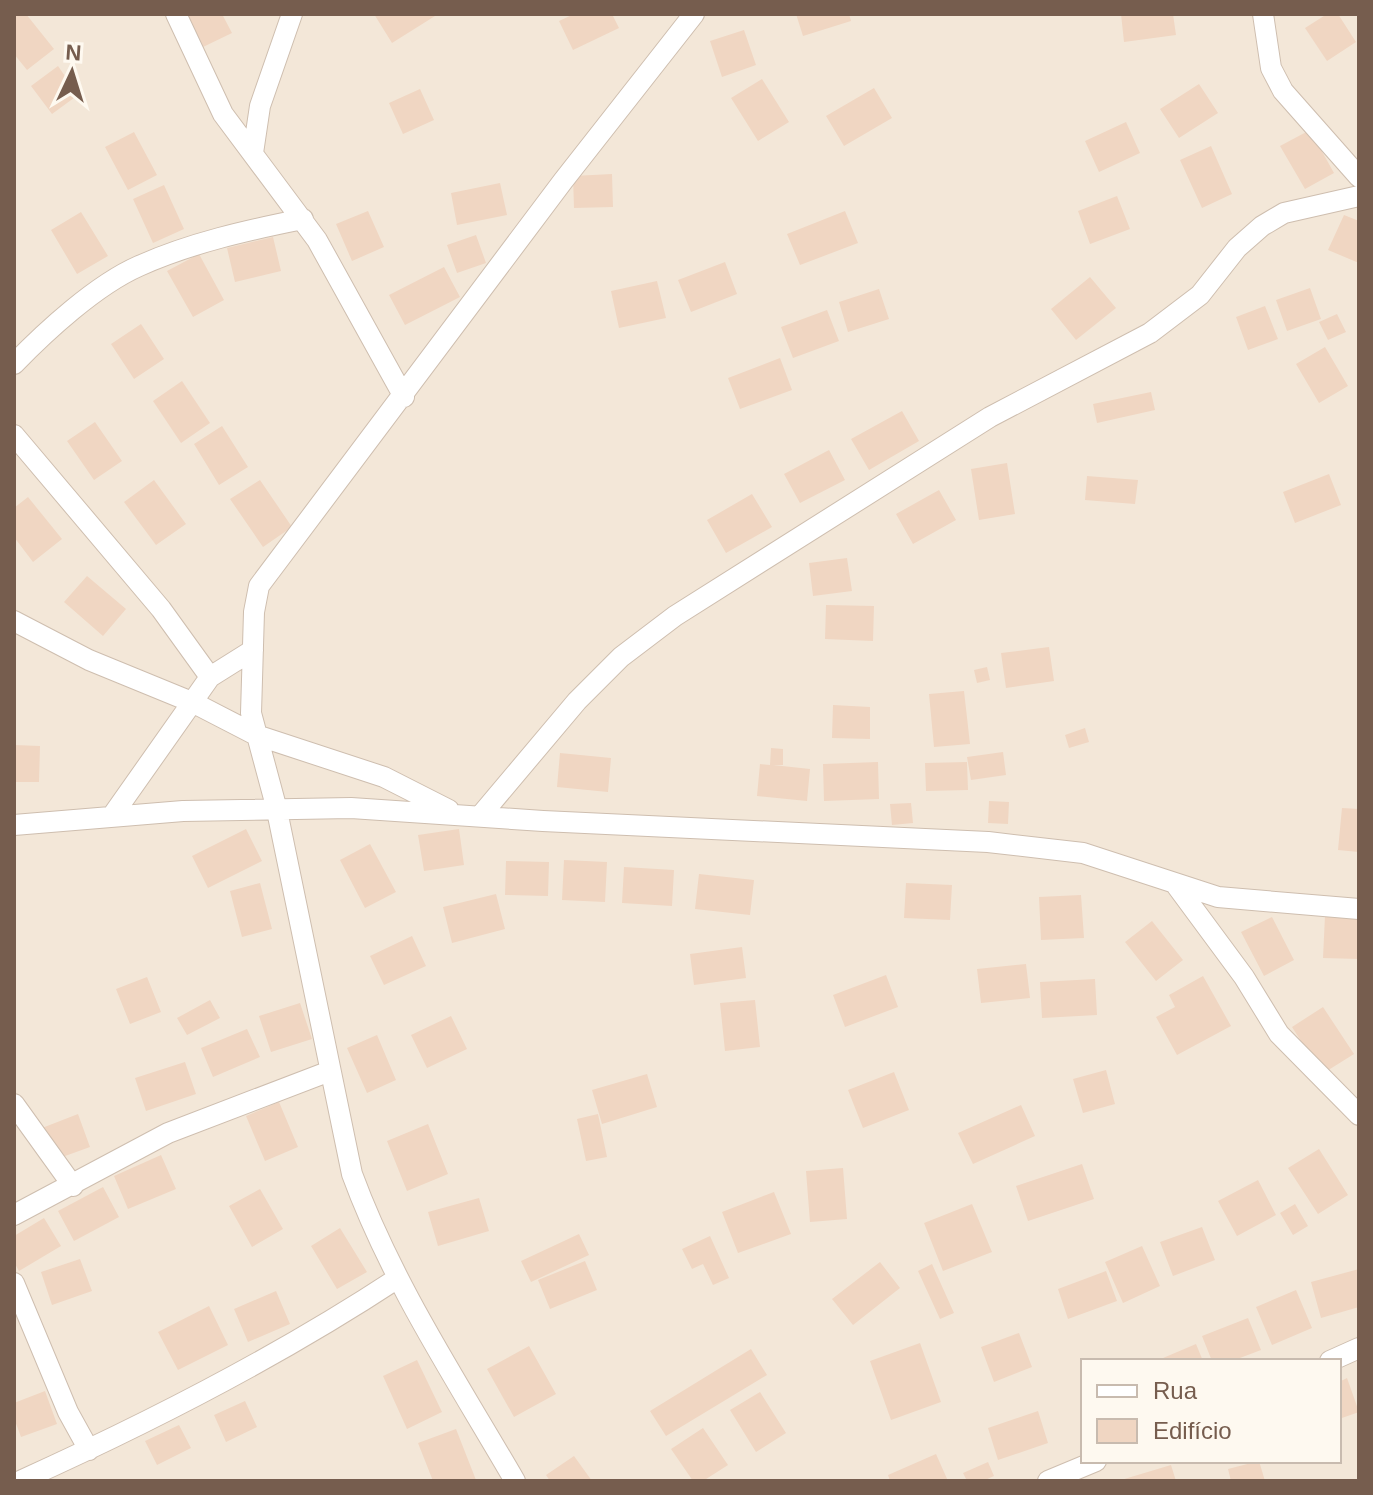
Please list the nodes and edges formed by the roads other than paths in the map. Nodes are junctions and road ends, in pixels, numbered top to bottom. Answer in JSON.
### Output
{"nodes":[{"id":1,"x":176,"y":14,"type":"edge"},
{"id":2,"x":292,"y":14,"type":"edge"},
{"id":3,"x":694,"y":14,"type":"edge"},
{"id":4,"x":1263,"y":14,"type":"edge"},
{"id":5,"x":253,"y":153,"type":"junction"},
{"id":6,"x":1359,"y":177,"type":"edge"},
{"id":7,"x":1359,"y":196,"type":"edge"},
{"id":8,"x":303,"y":219,"type":"junction"},
{"id":9,"x":14,"y":364,"type":"edge"},
{"id":10,"x":404,"y":397,"type":"junction"},
{"id":11,"x":14,"y":435,"type":"edge"},
{"id":12,"x":14,"y":621,"type":"edge"},
{"id":13,"x":253,"y":650,"type":"junction"},
{"id":14,"x":210,"y":677,"type":"junction"},
{"id":15,"x":194,"y":703,"type":"junction"},
{"id":16,"x":256,"y":735,"type":"junction"},
{"id":17,"x":276,"y":806,"type":"junction"},
{"id":18,"x":456,"y":813,"type":"junction"},
{"id":19,"x":481,"y":815,"type":"junction"},
{"id":20,"x":112,"y":816,"type":"junction"},
{"id":21,"x":14,"y":825,"type":"edge"},
{"id":22,"x":1176,"y":885,"type":"junction"},
{"id":23,"x":1359,"y":909,"type":"edge"},
{"id":24,"x":330,"y":1071,"type":"junction"},
{"id":25,"x":14,"y":1104,"type":"edge"},
{"id":26,"x":1359,"y":1115,"type":"edge"},
{"id":27,"x":73,"y":1186,"type":"junction"},
{"id":28,"x":14,"y":1215,"type":"edge"},
{"id":29,"x":398,"y":1278,"type":"junction"},
{"id":30,"x":14,"y":1283,"type":"edge"},
{"id":31,"x":1359,"y":1348,"type":"edge"},
{"id":32,"x":1334,"y":1359,"type":"edge"},
{"id":33,"x":89,"y":1450,"type":"junction"},
{"id":34,"x":1091,"y":1463,"type":"edge"},
{"id":35,"x":20,"y":1481,"type":"edge"},
{"id":36,"x":515,"y":1481,"type":"edge"},
{"id":37,"x":1048,"y":1481,"type":"edge"}],
"edges":[{"from":1,"to":5,"type":"street"},
{"from":2,"to":5,"type":"street"},
{"from":3,"to":10,"type":"street"},
{"from":4,"to":6,"type":"street"},
{"from":5,"to":8,"type":"street"},
{"from":7,"to":19,"type":"street"},
{"from":8,"to":9,"type":"street"},
{"from":8,"to":10,"type":"street"},
{"from":10,"to":13,"type":"street"},
{"from":11,"to":14,"type":"street"},
{"from":12,"to":15,"type":"street"},
{"from":13,"to":14,"type":"street"},
{"from":13,"to":16,"type":"street"},
{"from":14,"to":15,"type":"street"},
{"from":15,"to":16,"type":"street"},
{"from":15,"to":20,"type":"street"},
{"from":16,"to":17,"type":"street"},
{"from":16,"to":18,"type":"street"},
{"from":17,"to":18,"type":"street"},
{"from":17,"to":20,"type":"street"},
{"from":17,"to":24,"type":"street"},
{"from":18,"to":19,"type":"street"},
{"from":19,"to":22,"type":"street"},
{"from":20,"to":21,"type":"street"},
{"from":22,"to":23,"type":"street"},
{"from":22,"to":26,"type":"street"},
{"from":24,"to":27,"type":"street"},
{"from":24,"to":29,"type":"street"},
{"from":25,"to":27,"type":"street"},
{"from":27,"to":28,"type":"street"},
{"from":29,"to":33,"type":"street"},
{"from":29,"to":36,"type":"street"},
{"from":30,"to":33,"type":"street"},
{"from":31,"to":32,"type":"street"},
{"from":33,"to":35,"type":"street"},
{"from":34,"to":37,"type":"street"}]}
